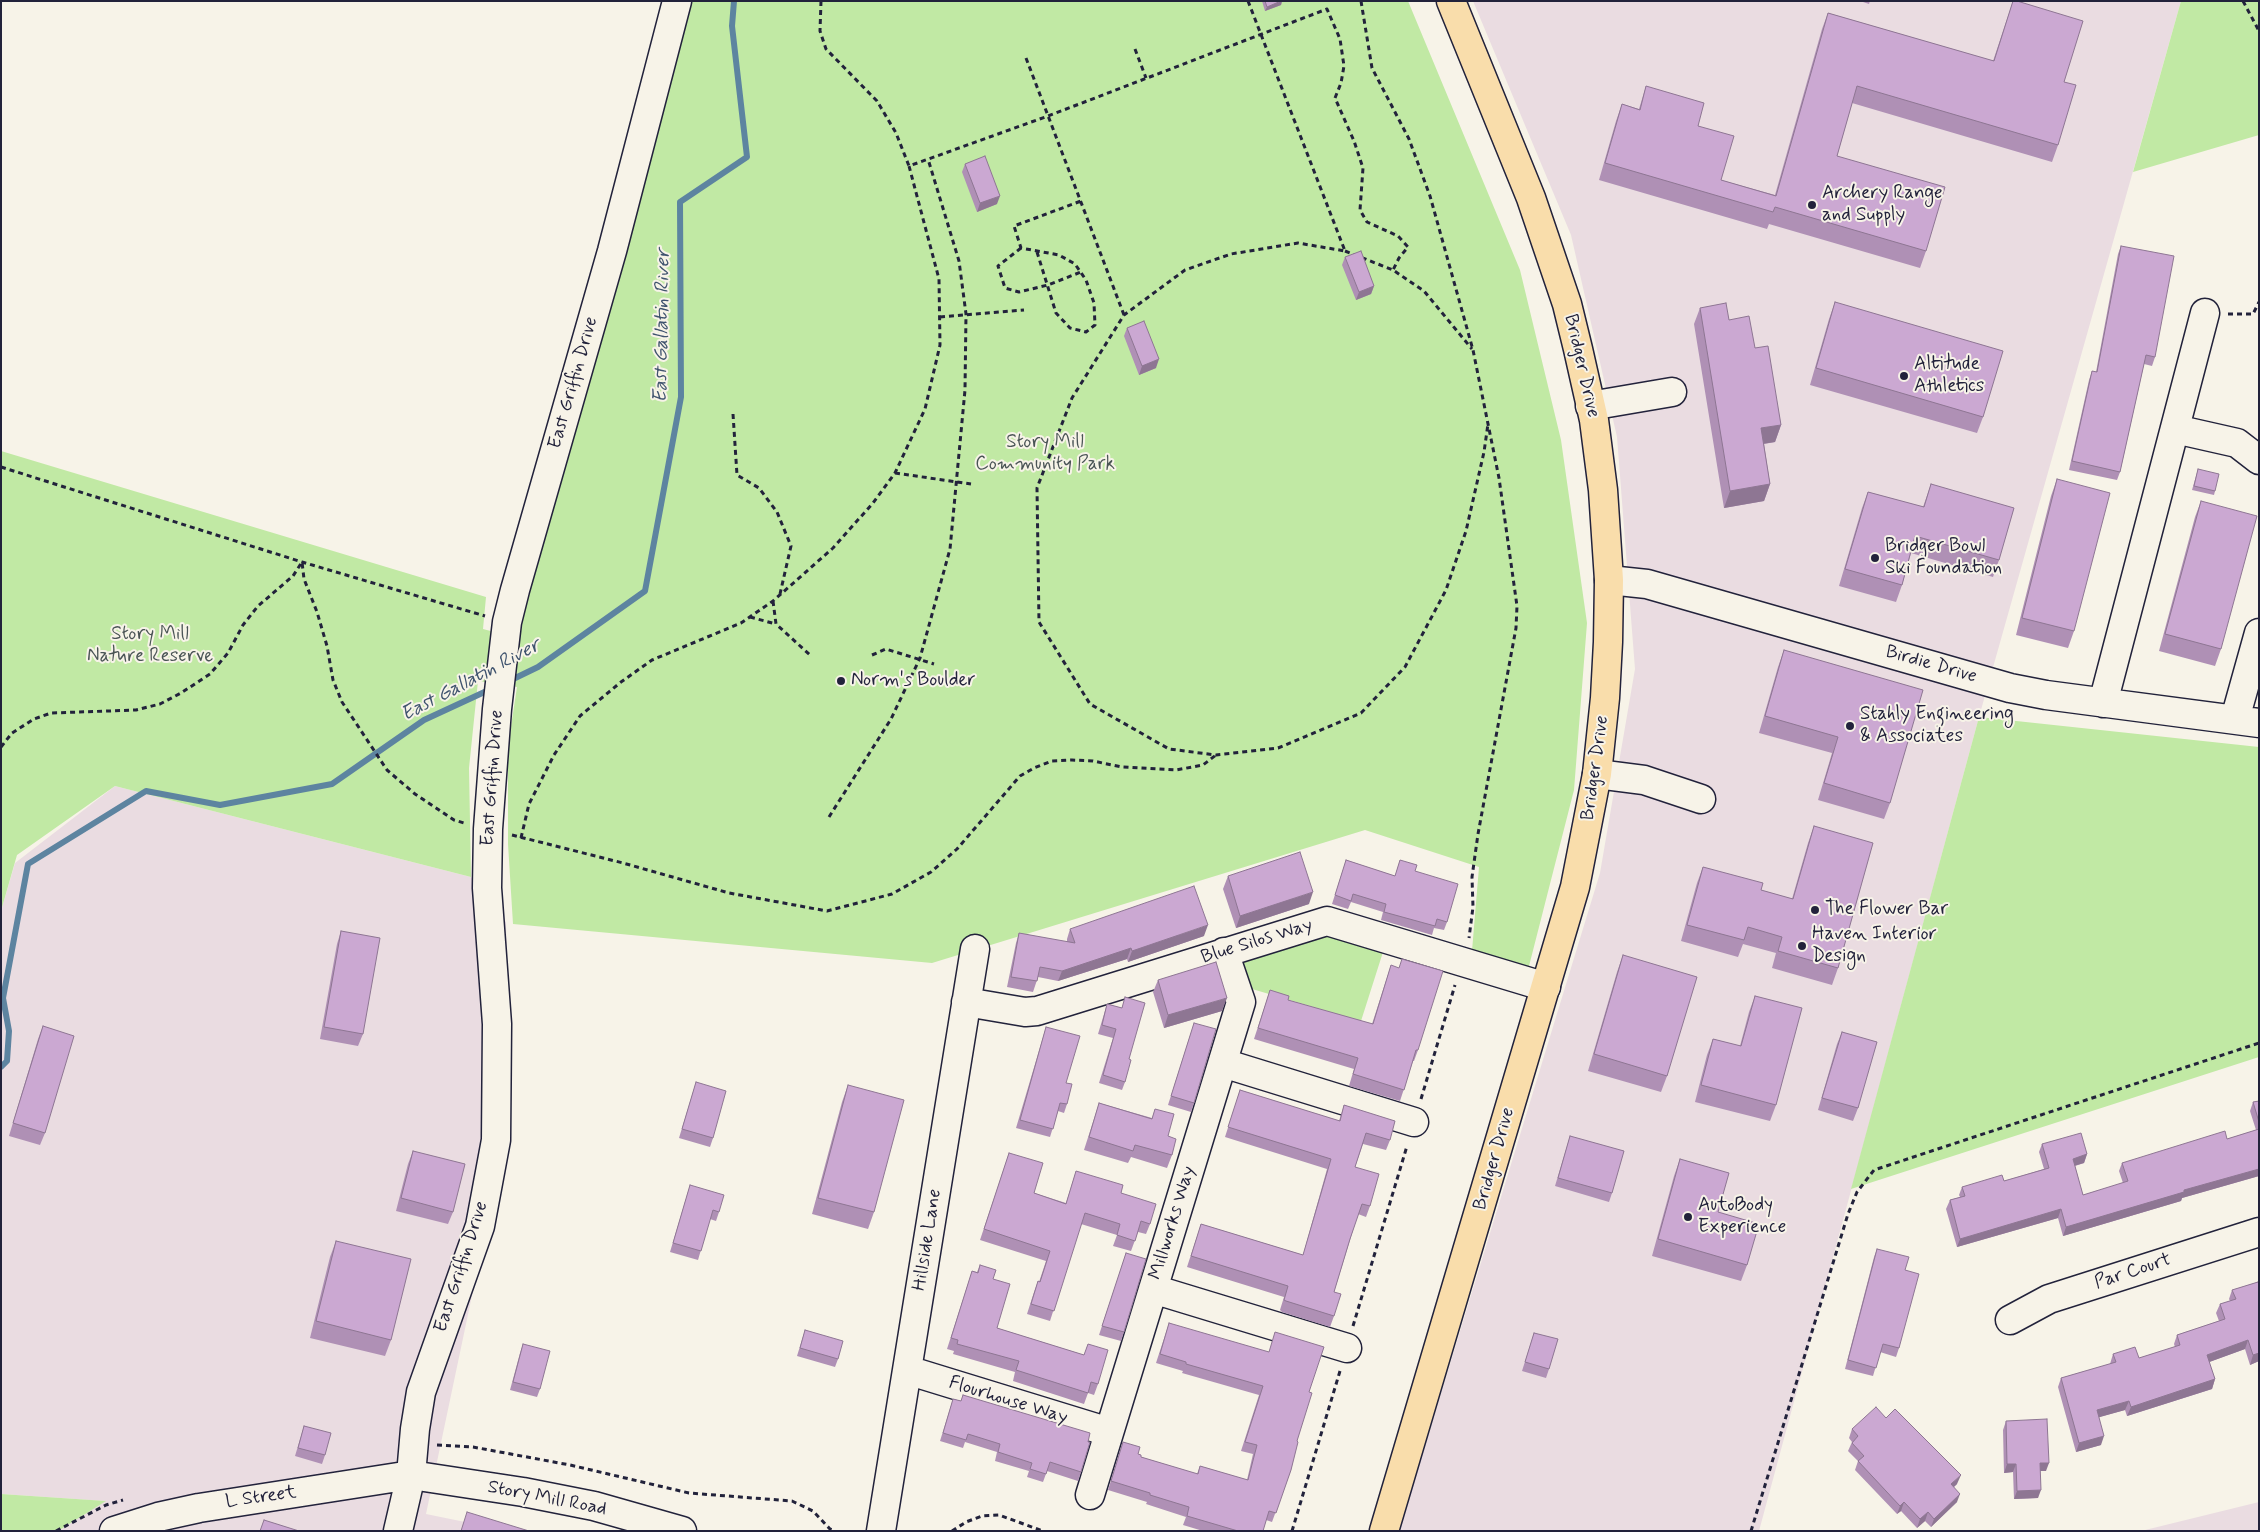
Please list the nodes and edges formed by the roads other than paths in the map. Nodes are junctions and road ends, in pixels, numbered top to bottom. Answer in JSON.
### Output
{"nodes":[{"id":1,"x":677,"y":1,"type":"edge"},
{"id":2,"x":1451,"y":1,"type":"edge"},
{"id":3,"x":2205,"y":313,"type":"road end"},
{"id":4,"x":1672,"y":392,"type":"dead end"},
{"id":5,"x":1590,"y":406,"type":"junction"},
{"id":6,"x":2175,"y":429,"type":"junction"},
{"id":7,"x":2259,"y":460,"type":"edge"},
{"id":8,"x":1609,"y":580,"type":"junction"},
{"id":9,"x":2259,"y":633,"type":"edge"},
{"id":10,"x":2103,"y":703,"type":"junction"},
{"id":11,"x":2247,"y":721,"type":"edge"},
{"id":12,"x":1597,"y":774,"type":"junction"},
{"id":13,"x":1701,"y":799,"type":"dead end"},
{"id":14,"x":975,"y":949,"type":"dead end"},
{"id":15,"x":1224,"y":952,"type":"junction"},
{"id":16,"x":1546,"y":987,"type":"junction"},
{"id":17,"x":966,"y":1002,"type":"junction"},
{"id":18,"x":1223,"y":1063,"type":"junction"},
{"id":19,"x":1414,"y":1122,"type":"road end"},
{"id":20,"x":2259,"y":1232,"type":"edge"},
{"id":21,"x":1153,"y":1289,"type":"junction"},
{"id":22,"x":2010,"y":1320,"type":"dead end"},
{"id":23,"x":1347,"y":1348,"type":"road end"},
{"id":24,"x":907,"y":1370,"type":"junction"},
{"id":25,"x":1109,"y":1432,"type":"junction"},
{"id":26,"x":411,"y":1475,"type":"junction"},
{"id":27,"x":1090,"y":1495,"type":"dead end"},
{"id":28,"x":114,"y":1531,"type":"edge"},
{"id":29,"x":398,"y":1531,"type":"edge"},
{"id":30,"x":682,"y":1531,"type":"edge"},
{"id":31,"x":881,"y":1531,"type":"edge"},
{"id":32,"x":1384,"y":1531,"type":"edge"}],
"edges":[{"from":1,"to":26,"type":"street","name":"East Griffin Drive"},
{"from":2,"to":5,"type":"main road","name":"Bridger Drive"},
{"from":3,"to":6,"type":"street"},
{"from":4,"to":5,"type":"street"},
{"from":5,"to":8,"type":"main road","name":"Bridger Drive"},
{"from":6,"to":7,"type":"street"},
{"from":6,"to":10,"type":"street"},
{"from":8,"to":10,"type":"street","name":"Birdie Drive"},
{"from":8,"to":12,"type":"main road","name":"Bridger Drive"},
{"from":9,"to":11,"type":"street"},
{"from":10,"to":11,"type":"street","name":"Birdie Drive"},
{"from":12,"to":13,"type":"street"},
{"from":12,"to":16,"type":"main road","name":"Bridger Drive"},
{"from":14,"to":17,"type":"street","name":"Hillside Lane"},
{"from":15,"to":16,"type":"street","name":"Blue Silos Way"},
{"from":15,"to":17,"type":"street","name":"Blue Silos Way"},
{"from":15,"to":18,"type":"street","name":"Millworks Way"},
{"from":16,"to":32,"type":"main road","name":"Bridger Drive"},
{"from":17,"to":24,"type":"street","name":"Hillside Lane"},
{"from":18,"to":19,"type":"street"},
{"from":18,"to":21,"type":"street","name":"Millworks Way"},
{"from":20,"to":22,"type":"street","name":"Par Court"},
{"from":21,"to":23,"type":"street"},
{"from":21,"to":25,"type":"street","name":"Millworks Way"},
{"from":24,"to":25,"type":"street","name":"Flourhouse Way"},
{"from":24,"to":31,"type":"street","name":"Hillside Lane"},
{"from":25,"to":27,"type":"street","name":"Millworks Way"},
{"from":26,"to":28,"type":"street","name":"L Street"},
{"from":26,"to":29,"type":"street","name":"East Griffin Drive"},
{"from":26,"to":30,"type":"street","name":"Story Mill Road"}]}
